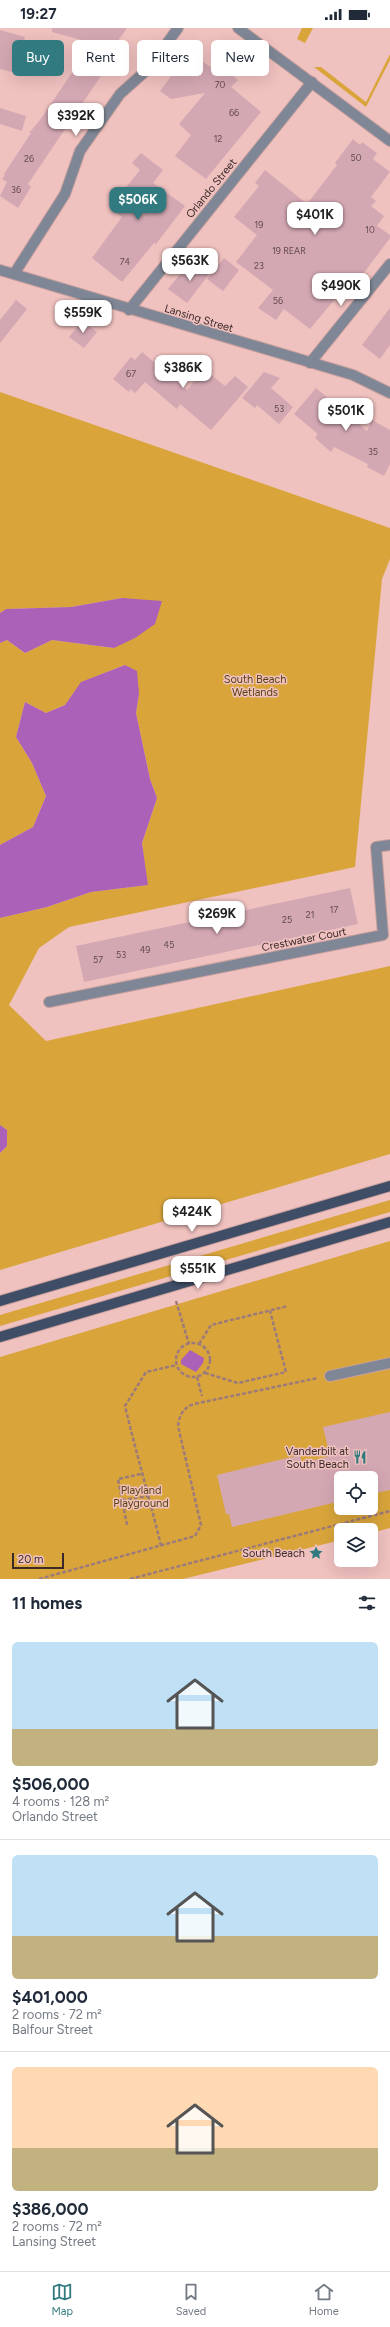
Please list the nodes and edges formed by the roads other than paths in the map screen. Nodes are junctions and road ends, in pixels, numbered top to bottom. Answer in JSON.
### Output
{"nodes":[{"id":1,"x":178,"y":28,"type":"edge"},
{"id":2,"x":238,"y":28,"type":"edge"},
{"id":3,"x":312,"y":82,"type":"junction"},
{"id":4,"x":390,"y":141,"type":"edge"},
{"id":5,"x":390,"y":264,"type":"edge"},
{"id":6,"x":0,"y":270,"type":"edge"},
{"id":7,"x":14,"y":274,"type":"junction"},
{"id":8,"x":129,"y":310,"type":"junction"},
{"id":9,"x":310,"y":363,"type":"junction"},
{"id":10,"x":390,"y":393,"type":"edge"},
{"id":11,"x":390,"y":845,"type":"edge"},
{"id":12,"x":49,"y":1002,"type":"dead end"},
{"id":13,"x":390,"y":1186,"type":"edge"},
{"id":14,"x":390,"y":1222,"type":"edge"},
{"id":15,"x":0,"y":1301,"type":"edge"},
{"id":16,"x":0,"y":1336,"type":"edge"},
{"id":17,"x":390,"y":1363,"type":"edge"},
{"id":18,"x":330,"y":1376,"type":"road end"}],
"edges":[{"from":1,"to":7,"type":"street"},
{"from":2,"to":3,"type":"street"},
{"from":3,"to":4,"type":"street"},
{"from":3,"to":8,"type":"street","name":"Orlando Street"},
{"from":5,"to":9,"type":"street"},
{"from":6,"to":7,"type":"street","name":"Lansing Street"},
{"from":7,"to":8,"type":"street","name":"Lansing Street"},
{"from":8,"to":9,"type":"street","name":"Lansing Street"},
{"from":9,"to":10,"type":"street","name":"Lansing Street"},
{"from":11,"to":12,"type":"street","name":"Crestwater Court"},
{"from":13,"to":15,"type":"main road"},
{"from":14,"to":16,"type":"main road"},
{"from":17,"to":18,"type":"street"}]}
